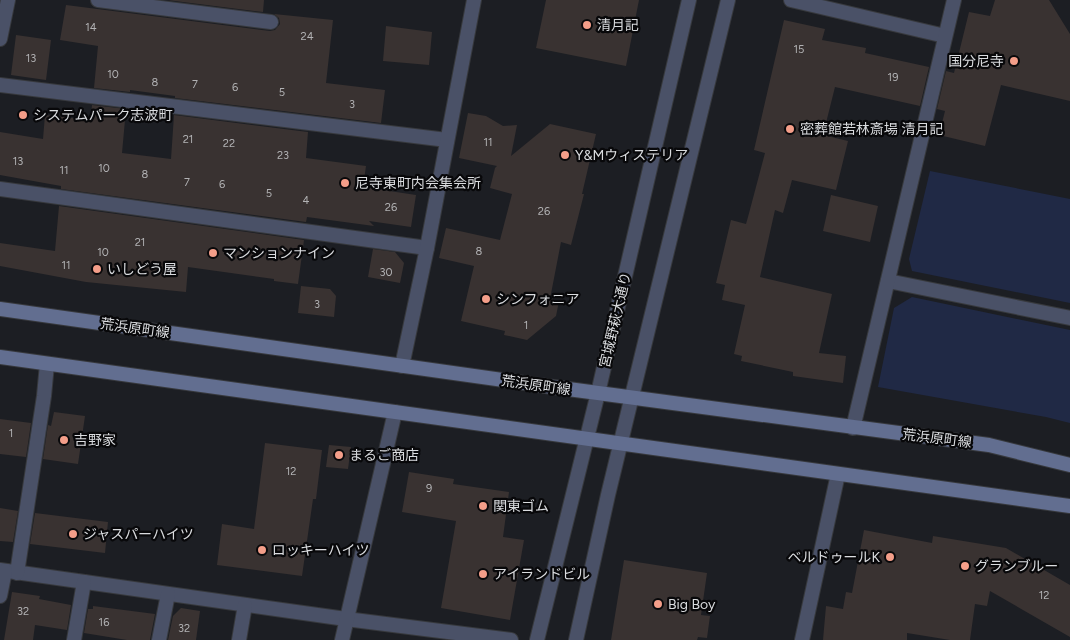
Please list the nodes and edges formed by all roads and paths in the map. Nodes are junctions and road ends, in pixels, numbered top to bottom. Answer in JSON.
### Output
{"nodes":[{"id":1,"x":8,"y":0,"type":"edge"},
{"id":2,"x":98,"y":0,"type":"edge"},
{"id":3,"x":474,"y":0,"type":"edge"},
{"id":4,"x":689,"y":0,"type":"edge"},
{"id":5,"x":728,"y":0,"type":"edge"},
{"id":6,"x":791,"y":0,"type":"edge"},
{"id":7,"x":954,"y":0,"type":"edge"},
{"id":8,"x":271,"y":22,"type":"dead end"},
{"id":9,"x":945,"y":36,"type":"junction"},
{"id":10,"x":0,"y":39,"type":"edge"},
{"id":11,"x":0,"y":85,"type":"edge"},
{"id":12,"x":447,"y":140,"type":"junction"},
{"id":13,"x":0,"y":189,"type":"edge"},
{"id":14,"x":427,"y":248,"type":"junction"},
{"id":15,"x":888,"y":281,"type":"junction"},
{"id":16,"x":0,"y":309,"type":"edge"},
{"id":17,"x":1070,"y":318,"type":"edge"},
{"id":18,"x":0,"y":357,"type":"edge"},
{"id":19,"x":47,"y":364,"type":"junction"},
{"id":20,"x":402,"y":366,"type":"junction"},
{"id":21,"x":598,"y":393,"type":"junction"},
{"id":22,"x":632,"y":397,"type":"junction"},
{"id":23,"x":395,"y":412,"type":"junction"},
{"id":24,"x":853,"y":428,"type":"junction"},
{"id":25,"x":587,"y":440,"type":"junction"},
{"id":26,"x":621,"y":445,"type":"junction"},
{"id":27,"x":1070,"y":465,"type":"edge"},
{"id":28,"x":838,"y":474,"type":"junction"},
{"id":29,"x":1070,"y":506,"type":"edge"},
{"id":30,"x":7,"y":571,"type":"edge"},
{"id":31,"x":84,"y":582,"type":"junction"},
{"id":32,"x":168,"y":594,"type":"junction"},
{"id":33,"x":0,"y":596,"type":"edge"},
{"id":34,"x":245,"y":605,"type":"junction"},
{"id":35,"x":346,"y":619,"type":"junction"},
{"id":36,"x":74,"y":640,"type":"edge"},
{"id":37,"x":159,"y":640,"type":"edge"},
{"id":38,"x":239,"y":640,"type":"edge"},
{"id":39,"x":342,"y":640,"type":"edge"},
{"id":40,"x":511,"y":640,"type":"edge"},
{"id":41,"x":537,"y":640,"type":"edge"},
{"id":42,"x":576,"y":640,"type":"edge"},
{"id":43,"x":802,"y":640,"type":"edge"}],
"edges":[{"from":1,"to":10,"type":"street"},
{"from":2,"to":8,"type":"street"},
{"from":3,"to":12,"type":"street"},
{"from":4,"to":21,"type":"street","name":"宮城野萩大通り"},
{"from":5,"to":22,"type":"street"},
{"from":6,"to":9,"type":"street"},
{"from":7,"to":9,"type":"street"},
{"from":9,"to":15,"type":"street"},
{"from":11,"to":12,"type":"street"},
{"from":12,"to":14,"type":"street"},
{"from":13,"to":14,"type":"street"},
{"from":14,"to":20,"type":"street"},
{"from":15,"to":17,"type":"street"},
{"from":15,"to":24,"type":"street"},
{"from":16,"to":20,"type":"main road","name":"荒浜原町線"},
{"from":18,"to":19,"type":"main road"},
{"from":19,"to":23,"type":"main road"},
{"from":19,"to":30,"type":"street"},
{"from":20,"to":21,"type":"main road","name":"荒浜原町線"},
{"from":21,"to":22,"type":"main road","name":"荒浜原町線"},
{"from":21,"to":25,"type":"street","name":"宮城野萩大通り"},
{"from":22,"to":24,"type":"main road","name":"荒浜原町線"},
{"from":22,"to":26,"type":"street"},
{"from":23,"to":25,"type":"main road"},
{"from":23,"to":35,"type":"street"},
{"from":24,"to":27,"type":"main road","name":"荒浜原町線"},
{"from":25,"to":26,"type":"main road"},
{"from":25,"to":41,"type":"street","name":"宮城野萩大通り"},
{"from":26,"to":28,"type":"main road"},
{"from":26,"to":42,"type":"street"},
{"from":28,"to":29,"type":"main road"},
{"from":28,"to":43,"type":"street"},
{"from":30,"to":31,"type":"street"},
{"from":30,"to":33,"type":"street"},
{"from":31,"to":32,"type":"street"},
{"from":31,"to":36,"type":"street"},
{"from":32,"to":34,"type":"street"},
{"from":32,"to":37,"type":"street"},
{"from":34,"to":35,"type":"street"},
{"from":34,"to":38,"type":"street"},
{"from":35,"to":39,"type":"street"},
{"from":35,"to":40,"type":"street"}]}
